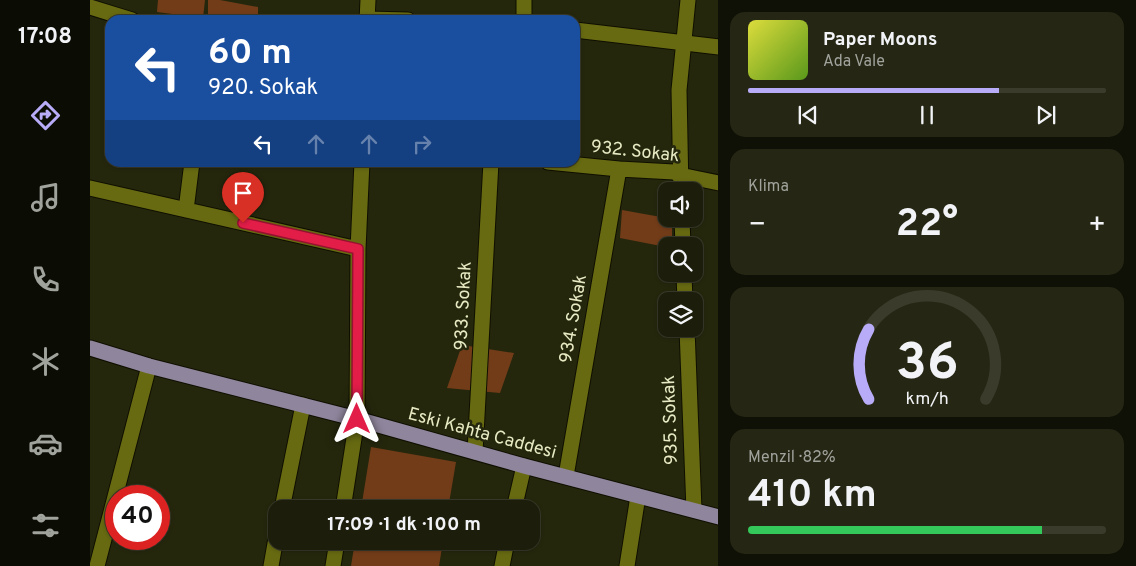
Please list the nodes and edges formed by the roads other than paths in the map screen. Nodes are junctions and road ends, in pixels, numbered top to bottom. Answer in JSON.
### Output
{"nodes":[{"id":1,"x":368,"y":0,"type":"edge"},
{"id":2,"x":524,"y":0,"type":"edge"},
{"id":3,"x":688,"y":0,"type":"edge"},
{"id":4,"x":90,"y":7,"type":"edge"},
{"id":5,"x":116,"y":15,"type":"edge"},
{"id":6,"x":367,"y":15,"type":"edge"},
{"id":7,"x":524,"y":15,"type":"edge"},
{"id":8,"x":580,"y":31,"type":"edge"},
{"id":9,"x":683,"y":44,"type":"junction"},
{"id":10,"x":718,"y":47,"type":"edge"},
{"id":11,"x":580,"y":165,"type":"edge"},
{"id":12,"x":191,"y":167,"type":"edge"},
{"id":13,"x":362,"y":167,"type":"edge"},
{"id":14,"x":491,"y":167,"type":"edge"},
{"id":15,"x":619,"y":169,"type":"junction"},
{"id":16,"x":680,"y":175,"type":"junction"},
{"id":17,"x":680,"y":182,"type":"edge"},
{"id":18,"x":718,"y":183,"type":"edge"},
{"id":19,"x":90,"y":188,"type":"edge"},
{"id":20,"x":186,"y":210,"type":"junction"},
{"id":21,"x":358,"y":249,"type":"junction"},
{"id":22,"x":687,"y":337,"type":"edge"},
{"id":23,"x":90,"y":348,"type":"edge"},
{"id":24,"x":149,"y":366,"type":"junction"},
{"id":25,"x":303,"y":405,"type":"junction"},
{"id":26,"x":357,"y":419,"type":"junction"},
{"id":27,"x":475,"y":452,"type":"junction"},
{"id":28,"x":524,"y":466,"type":"junction"},
{"id":29,"x":566,"y":476,"type":"junction"},
{"id":30,"x":638,"y":496,"type":"junction"},
{"id":31,"x":284,"y":500,"type":"edge"},
{"id":32,"x":344,"y":500,"type":"edge"},
{"id":33,"x":516,"y":500,"type":"edge"},
{"id":34,"x":694,"y":510,"type":"junction"},
{"id":35,"x":718,"y":517,"type":"edge"},
{"id":36,"x":274,"y":550,"type":"edge"},
{"id":37,"x":336,"y":550,"type":"edge"},
{"id":38,"x":506,"y":550,"type":"edge"},
{"id":39,"x":97,"y":566,"type":"edge"},
{"id":40,"x":271,"y":566,"type":"edge"},
{"id":41,"x":334,"y":566,"type":"edge"},
{"id":42,"x":502,"y":566,"type":"edge"},
{"id":43,"x":627,"y":566,"type":"edge"}],
"edges":[{"from":1,"to":6,"type":"street"},
{"from":2,"to":7,"type":"street"},
{"from":3,"to":9,"type":"street"},
{"from":4,"to":5,"type":"street"},
{"from":8,"to":9,"type":"street"},
{"from":9,"to":10,"type":"street"},
{"from":9,"to":16,"type":"street"},
{"from":11,"to":15,"type":"street","name":"932. Sokak"},
{"from":12,"to":20,"type":"street"},
{"from":13,"to":21,"type":"street"},
{"from":14,"to":27,"type":"street","name":"933. Sokak"},
{"from":15,"to":16,"type":"street","name":"932. Sokak"},
{"from":15,"to":29,"type":"street","name":"934. Sokak"},
{"from":16,"to":17,"type":"street"},
{"from":16,"to":18,"type":"street","name":"932. Sokak"},
{"from":19,"to":20,"type":"street"},
{"from":20,"to":21,"type":"street"},
{"from":21,"to":26,"type":"street"},
{"from":22,"to":34,"type":"street","name":"935. Sokak"},
{"from":23,"to":24,"type":"main road","name":"Eski Kahta Caddesi"},
{"from":24,"to":25,"type":"main road","name":"Eski Kahta Caddesi"},
{"from":24,"to":39,"type":"street"},
{"from":25,"to":26,"type":"main road","name":"Eski Kahta Caddesi"},
{"from":25,"to":31,"type":"street"},
{"from":26,"to":27,"type":"main road","name":"Eski Kahta Caddesi"},
{"from":26,"to":32,"type":"street"},
{"from":27,"to":28,"type":"main road","name":"Eski Kahta Caddesi"},
{"from":28,"to":29,"type":"main road","name":"Eski Kahta Caddesi"},
{"from":28,"to":33,"type":"street"},
{"from":29,"to":30,"type":"main road","name":"Eski Kahta Caddesi"},
{"from":30,"to":34,"type":"main road","name":"Eski Kahta Caddesi"},
{"from":30,"to":43,"type":"street"},
{"from":34,"to":35,"type":"main road","name":"Eski Kahta Caddesi"},
{"from":36,"to":40,"type":"street"},
{"from":37,"to":41,"type":"street"},
{"from":38,"to":42,"type":"street"}]}
